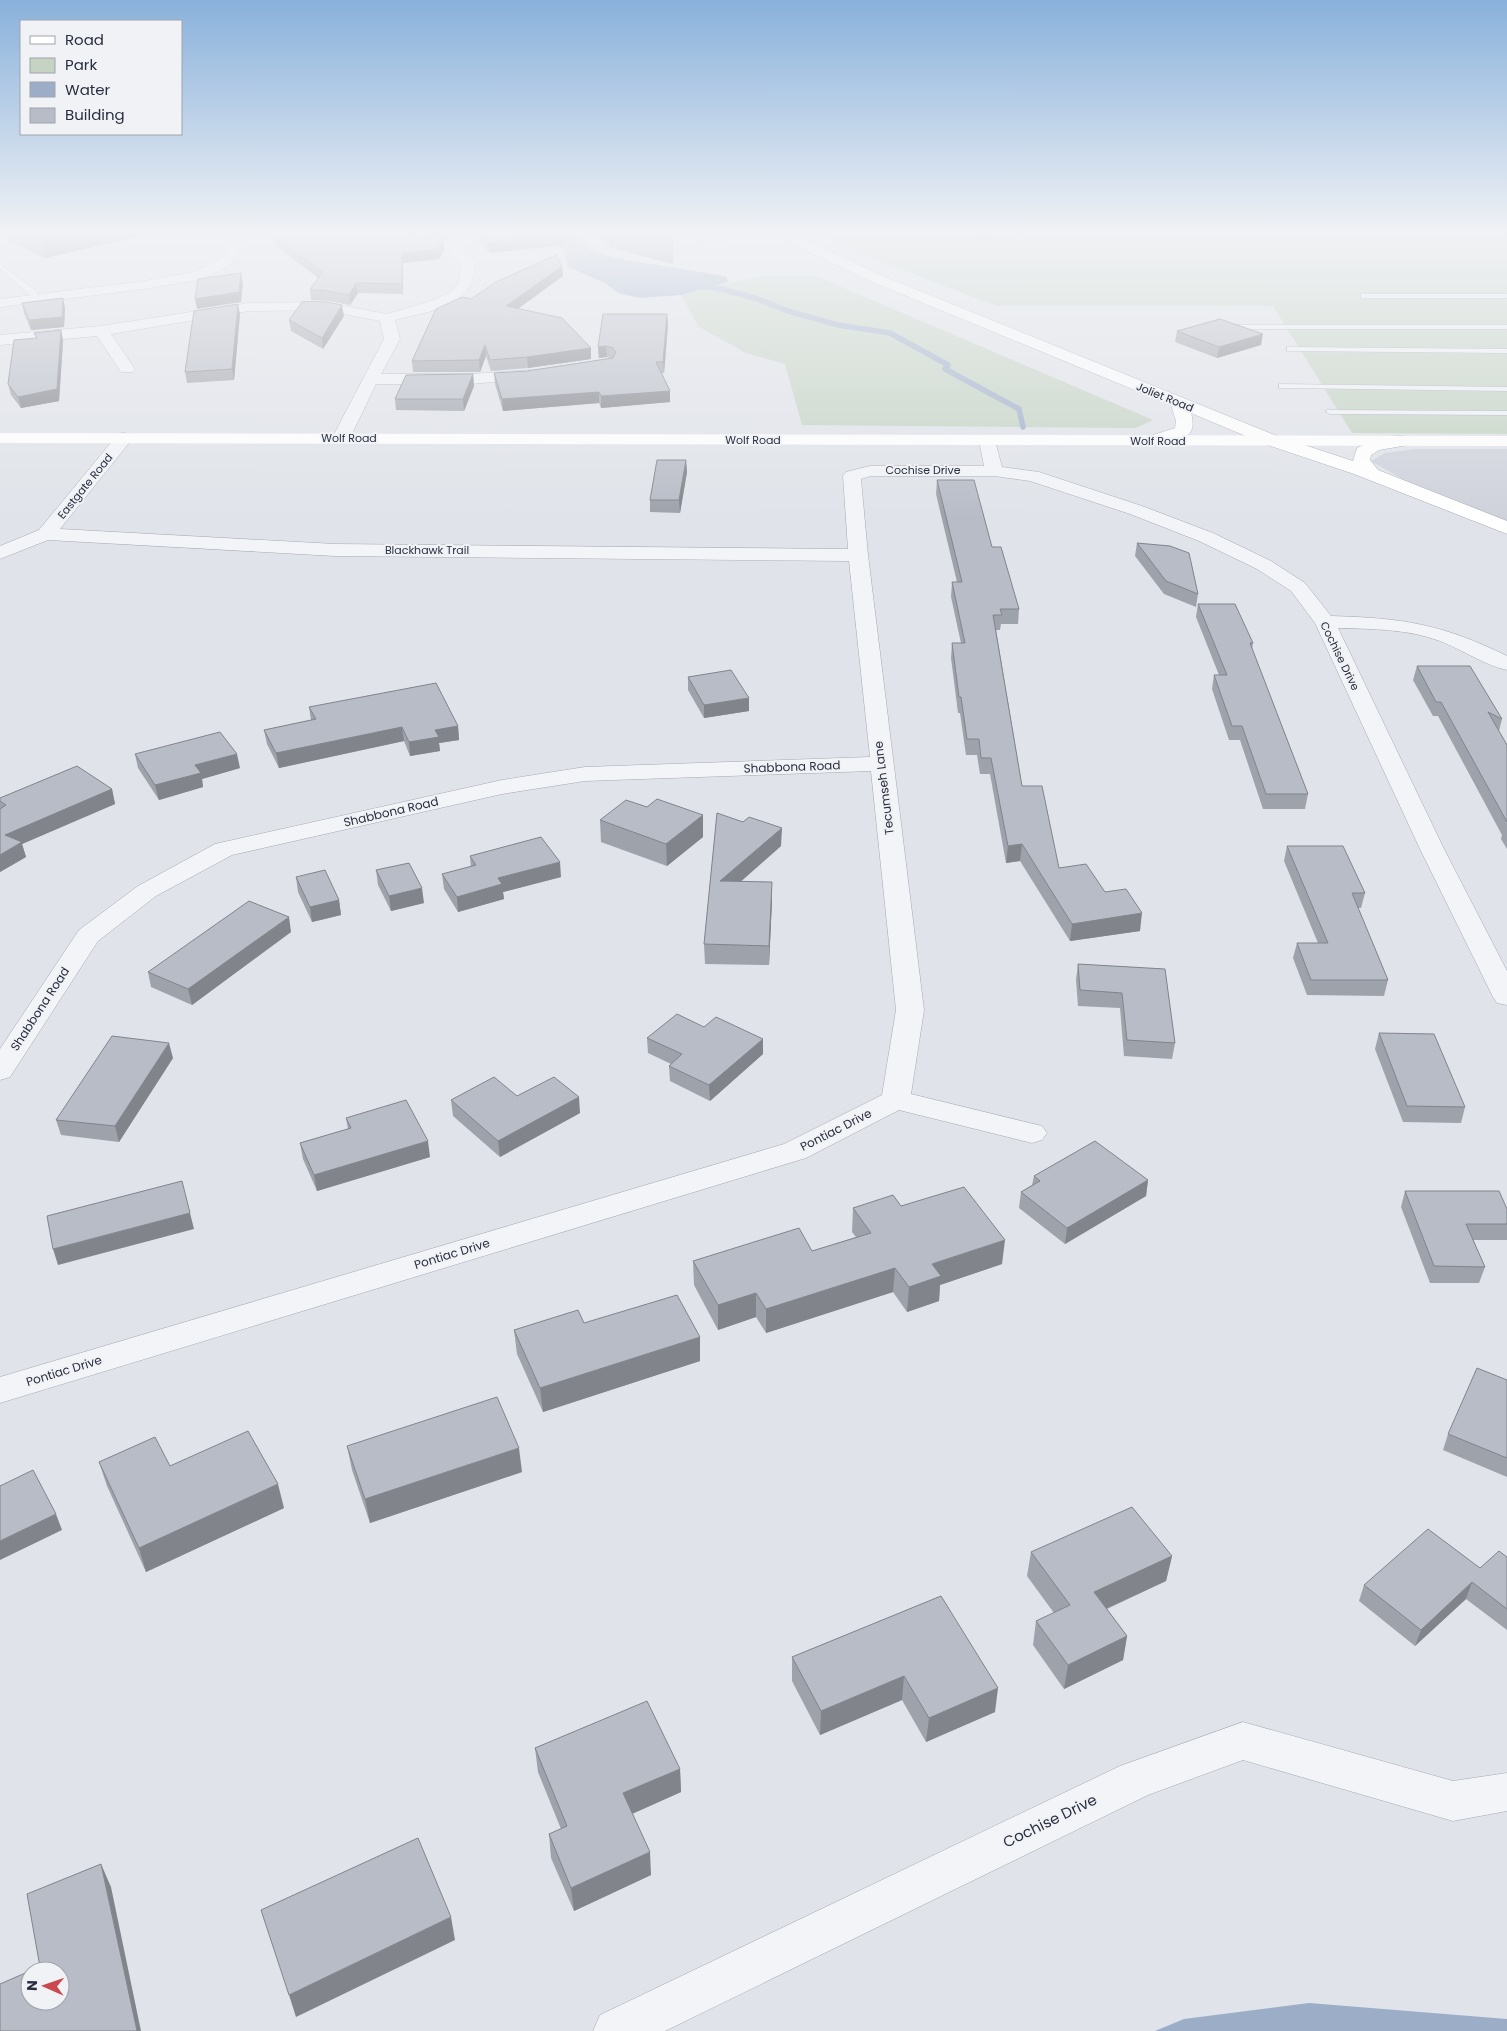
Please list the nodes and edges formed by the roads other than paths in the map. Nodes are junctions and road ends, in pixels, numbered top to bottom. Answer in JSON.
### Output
{"nodes":[{"id":1,"x":115,"y":329,"type":"edge"},
{"id":2,"x":390,"y":329,"type":"edge"},
{"id":3,"x":999,"y":329,"type":"edge"},
{"id":4,"x":101,"y":331,"type":"junction"},
{"id":5,"x":0,"y":340,"type":"edge"},
{"id":6,"x":1290,"y":349,"type":"dead end"},
{"id":7,"x":1507,"y":351,"type":"edge"},
{"id":8,"x":127,"y":369,"type":"dead end"},
{"id":9,"x":548,"y":372,"type":"edge"},
{"id":10,"x":370,"y":379,"type":"junction"},
{"id":11,"x":1282,"y":386,"type":"dead end"},
{"id":12,"x":1507,"y":389,"type":"edge"},
{"id":13,"x":1178,"y":402,"type":"junction"},
{"id":14,"x":1330,"y":412,"type":"dead end"},
{"id":15,"x":1507,"y":413,"type":"edge"},
{"id":16,"x":0,"y":438,"type":"edge"},
{"id":17,"x":124,"y":438,"type":"junction"},
{"id":18,"x":342,"y":438,"type":"junction"},
{"id":19,"x":1271,"y":440,"type":"junction"},
{"id":20,"x":1402,"y":440,"type":"junction"},
{"id":21,"x":988,"y":441,"type":"junction"},
{"id":22,"x":1153,"y":441,"type":"junction"},
{"id":23,"x":1507,"y":441,"type":"edge"},
{"id":24,"x":994,"y":471,"type":"junction"},
{"id":25,"x":1371,"y":473,"type":"junction"},
{"id":26,"x":852,"y":476,"type":"joint"},
{"id":27,"x":1435,"y":518,"type":"dead end"},
{"id":28,"x":1507,"y":528,"type":"edge"},
{"id":29,"x":46,"y":534,"type":"junction"},
{"id":30,"x":0,"y":553,"type":"edge"},
{"id":31,"x":858,"y":555,"type":"junction"},
{"id":32,"x":1325,"y":622,"type":"junction"},
{"id":33,"x":1507,"y":664,"type":"edge"},
{"id":34,"x":881,"y":764,"type":"junction"},
{"id":35,"x":1507,"y":997,"type":"edge"},
{"id":36,"x":0,"y":1072,"type":"edge"},
{"id":37,"x":896,"y":1100,"type":"junction"},
{"id":38,"x":1032,"y":1133,"type":"dead end"},
{"id":39,"x":0,"y":1390,"type":"edge"},
{"id":40,"x":1507,"y":1792,"type":"edge"},
{"id":41,"x":616,"y":2031,"type":"edge"}],
"edges":[{"from":1,"to":4,"type":"street"},
{"from":2,"to":10,"type":"street"},
{"from":3,"to":13,"type":"main road","name":"Joliet Road"},
{"from":4,"to":5,"type":"street"},
{"from":4,"to":8,"type":"street"},
{"from":6,"to":7,"type":"lane"},
{"from":9,"to":10,"type":"street"},
{"from":10,"to":18,"type":"street"},
{"from":11,"to":12,"type":"lane"},
{"from":13,"to":19,"type":"main road","name":"Joliet Road"},
{"from":13,"to":22,"type":"main road"},
{"from":14,"to":15,"type":"lane"},
{"from":16,"to":17,"type":"main road","name":"Wolf Road"},
{"from":17,"to":18,"type":"main road","name":"Wolf Road"},
{"from":17,"to":29,"type":"street","name":"Eastgate Road"},
{"from":18,"to":21,"type":"main road","name":"Wolf Road"},
{"from":19,"to":20,"type":"main road","name":"Wolf Road"},
{"from":19,"to":22,"type":"main road","name":"Wolf Road"},
{"from":19,"to":25,"type":"main road","name":"Joliet Road"},
{"from":19,"to":27,"type":"main road","name":"Joliet Road"},
{"from":20,"to":23,"type":"main road","name":"Wolf Road"},
{"from":20,"to":25,"type":"main road"},
{"from":21,"to":22,"type":"main road","name":"Wolf Road"},
{"from":21,"to":24,"type":"street"},
{"from":24,"to":26,"type":"street","name":"Cochise Drive"},
{"from":24,"to":32,"type":"street","name":"Cochise Drive"},
{"from":25,"to":28,"type":"main road","name":"Joliet Road"},
{"from":26,"to":31,"type":"street","name":"Tecumseh Lane"},
{"from":29,"to":30,"type":"street","name":"Blackhawk Trail"},
{"from":29,"to":31,"type":"street","name":"Blackhawk Trail"},
{"from":31,"to":34,"type":"street","name":"Tecumseh Lane"},
{"from":32,"to":33,"type":"street"},
{"from":32,"to":35,"type":"street","name":"Cochise Drive"},
{"from":34,"to":36,"type":"street","name":"Shabbona Road"},
{"from":34,"to":37,"type":"street","name":"Tecumseh Lane"},
{"from":37,"to":38,"type":"street"},
{"from":37,"to":39,"type":"street","name":"Pontiac Drive"},
{"from":40,"to":41,"type":"street","name":"Cochise Drive"}]}
